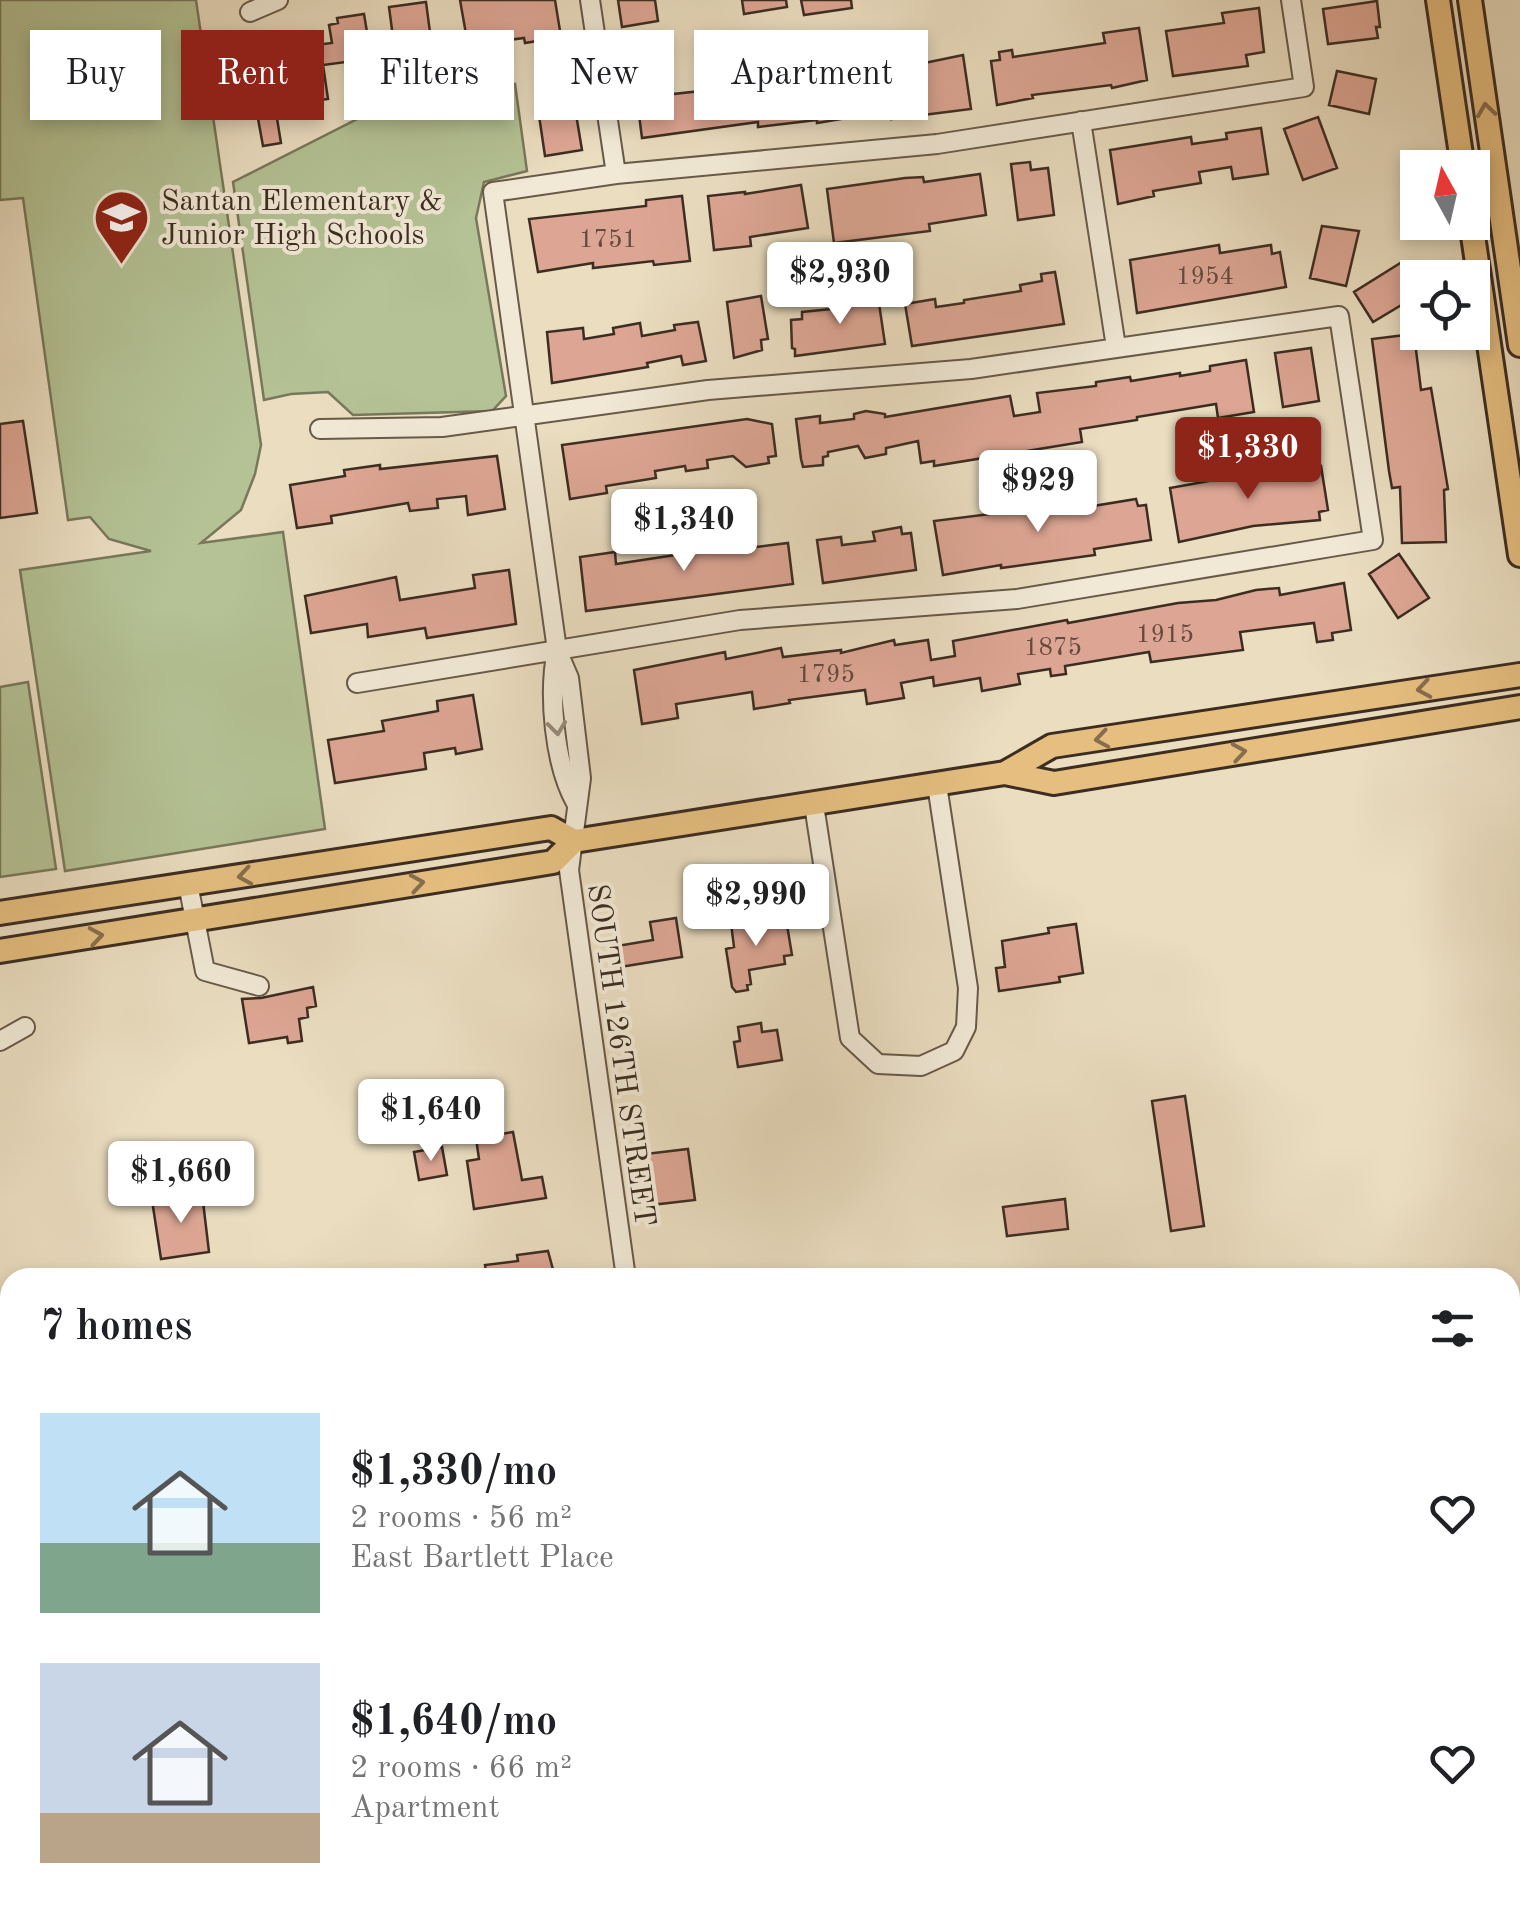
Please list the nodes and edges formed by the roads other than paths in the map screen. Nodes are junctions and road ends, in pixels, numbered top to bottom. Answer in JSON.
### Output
{"nodes":[{"id":1,"x":278,"y":0,"type":"edge"},
{"id":2,"x":590,"y":0,"type":"edge"},
{"id":3,"x":1291,"y":0,"type":"edge"},
{"id":4,"x":1438,"y":0,"type":"edge"},
{"id":5,"x":1470,"y":0,"type":"edge"},
{"id":6,"x":250,"y":12,"type":"dead end"},
{"id":7,"x":1080,"y":121,"type":"junction"},
{"id":8,"x":1460,"y":150,"type":"edge"},
{"id":9,"x":616,"y":174,"type":"junction"},
{"id":10,"x":1474,"y":240,"type":"edge"},
{"id":11,"x":1520,"y":345,"type":"edge"},
{"id":12,"x":1116,"y":346,"type":"junction"},
{"id":13,"x":524,"y":416,"type":"junction"},
{"id":14,"x":320,"y":429,"type":"dead end"},
{"id":15,"x":1520,"y":555,"type":"edge"},
{"id":16,"x":557,"y":650,"type":"junction"},
{"id":17,"x":1520,"y":674,"type":"edge"},
{"id":18,"x":357,"y":683,"type":"dead end"},
{"id":19,"x":1520,"y":707,"type":"edge"},
{"id":20,"x":1005,"y":774,"type":"junction"},
{"id":21,"x":938,"y":785,"type":"junction"},
{"id":22,"x":814,"y":805,"type":"junction"},
{"id":23,"x":574,"y":841,"type":"junction"},
{"id":24,"x":188,"y":884,"type":"junction"},
{"id":25,"x":0,"y":913,"type":"edge"},
{"id":26,"x":194,"y":921,"type":"junction"},
{"id":27,"x":0,"y":951,"type":"edge"},
{"id":28,"x":259,"y":986,"type":"dead end"},
{"id":29,"x":25,"y":1027,"type":"dead end"},
{"id":30,"x":0,"y":1040,"type":"edge"},
{"id":31,"x":625,"y":1268,"type":"edge"}],
"edges":[{"from":1,"to":6,"type":"street"},
{"from":2,"to":9,"type":"street"},
{"from":3,"to":7,"type":"street"},
{"from":4,"to":8,"type":"main road"},
{"from":11,"to":5,"type":"main road","one_way":true},
{"from":7,"to":9,"type":"street"},
{"from":7,"to":12,"type":"street"},
{"from":9,"to":13,"type":"street"},
{"from":10,"to":15,"type":"main road"},
{"from":12,"to":13,"type":"street"},
{"from":12,"to":16,"type":"street"},
{"from":13,"to":14,"type":"street"},
{"from":13,"to":16,"type":"street"},
{"from":16,"to":18,"type":"street"},
{"from":16,"to":23,"type":"street","name":"SOUTH 126TH STREET"},
{"from":17,"to":20,"type":"main road","one_way":true},
{"from":20,"to":19,"type":"main road","one_way":true},
{"from":20,"to":21,"type":"main road"},
{"from":21,"to":22,"type":"main road"},
{"from":21,"to":22,"type":"street"},
{"from":22,"to":23,"type":"main road"},
{"from":23,"to":24,"type":"main road","one_way":true},
{"from":26,"to":23,"type":"main road","one_way":true},
{"from":23,"to":31,"type":"street","name":"SOUTH 126TH STREET"},
{"from":24,"to":25,"type":"main road"},
{"from":24,"to":26,"type":"street"},
{"from":27,"to":26,"type":"main road","one_way":true},
{"from":26,"to":28,"type":"street"},
{"from":29,"to":30,"type":"street"}]}
